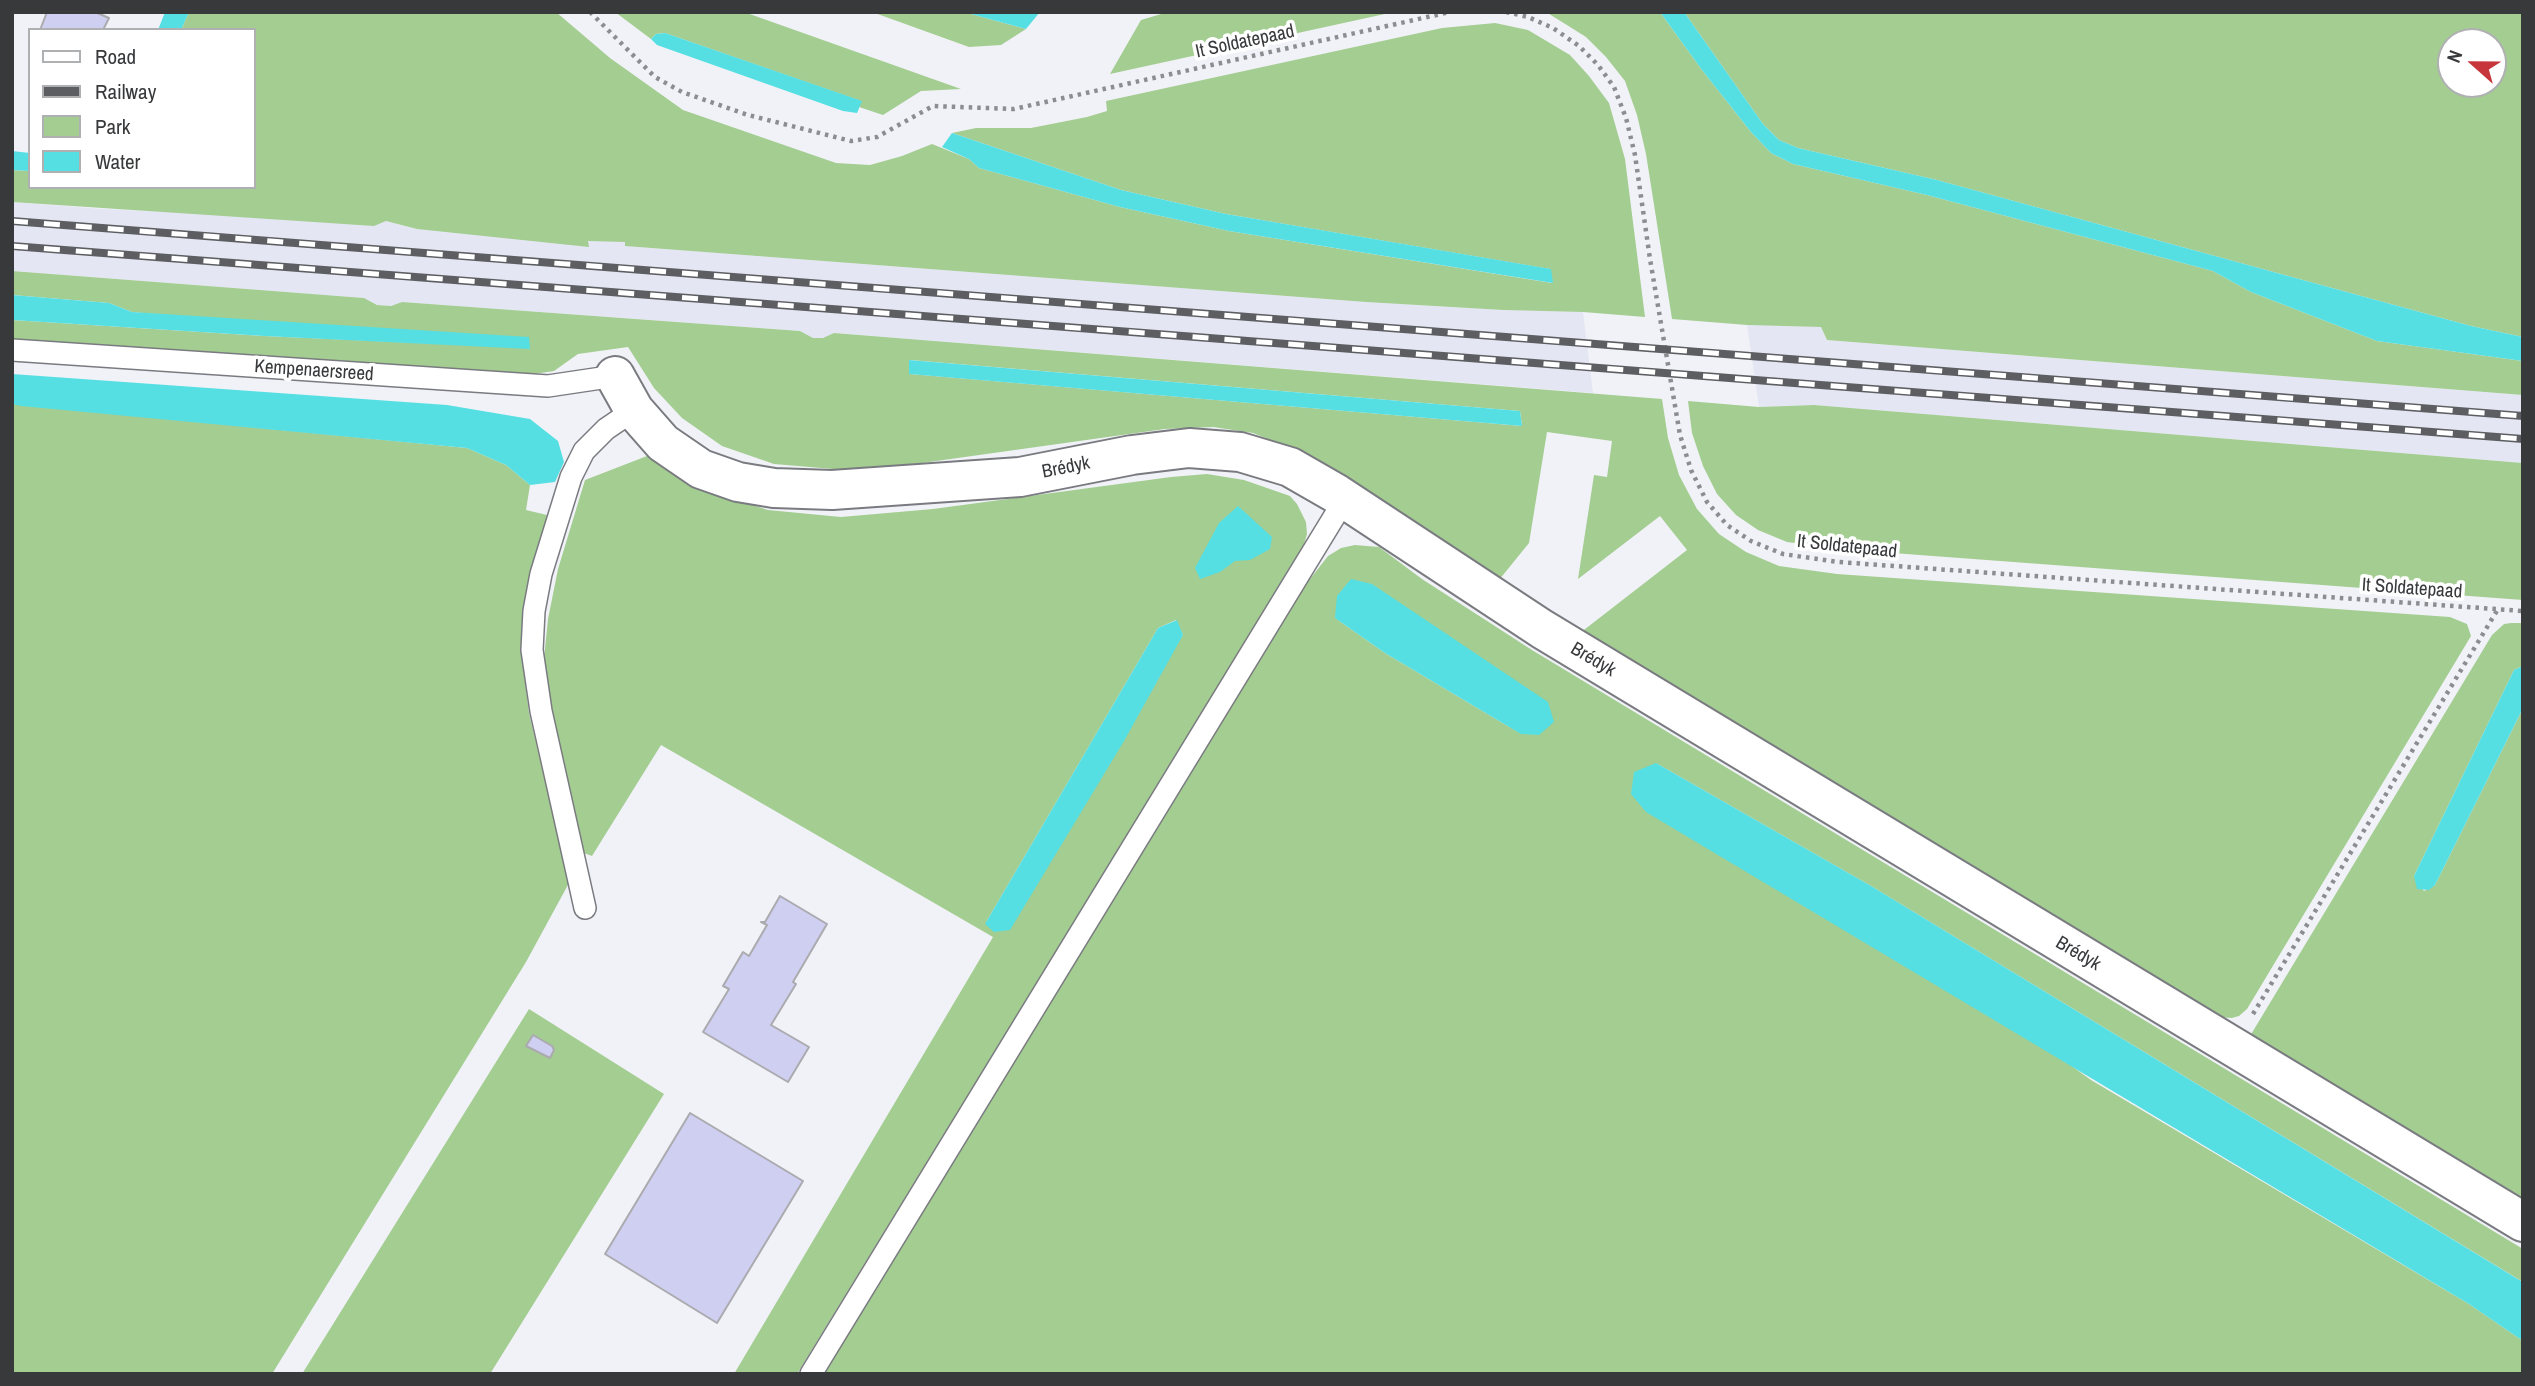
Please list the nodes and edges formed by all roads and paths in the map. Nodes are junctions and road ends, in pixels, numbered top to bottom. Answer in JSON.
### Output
{"nodes":[{"id":1,"x":590,"y":12,"type":"edge"},
{"id":2,"x":1450,"y":12,"type":"edge"},
{"id":3,"x":1506,"y":12,"type":"edge"},
{"id":4,"x":12,"y":350,"type":"edge"},
{"id":5,"x":615,"y":376,"type":"joint"},
{"id":6,"x":634,"y":410,"type":"junction"},
{"id":7,"x":1345,"y":499,"type":"junction"},
{"id":8,"x":2498,"y":609,"type":"junction"},
{"id":9,"x":2523,"y":611,"type":"edge"},
{"id":10,"x":585,"y":908,"type":"dead end"},
{"id":11,"x":2233,"y":1048,"type":"junction"},
{"id":12,"x":2523,"y":1222,"type":"edge"},
{"id":13,"x":811,"y":1374,"type":"edge"}],
"edges":[{"from":1,"to":2,"type":"path","name":"It Soldatepaad"},
{"from":3,"to":8,"type":"path","name":"It Soldatepaad"},
{"from":4,"to":5,"type":"lane","name":"Kempenaersreed"},
{"from":5,"to":6,"type":"street","name":"Brédyk"},
{"from":6,"to":7,"type":"street","name":"Brédyk"},
{"from":6,"to":10,"type":"lane"},
{"from":7,"to":11,"type":"street","name":"Brédyk"},
{"from":7,"to":13,"type":"lane"},
{"from":8,"to":9,"type":"path","name":"It Soldatepaad"},
{"from":8,"to":11,"type":"path"},
{"from":11,"to":12,"type":"street","name":"Brédyk"}]}
